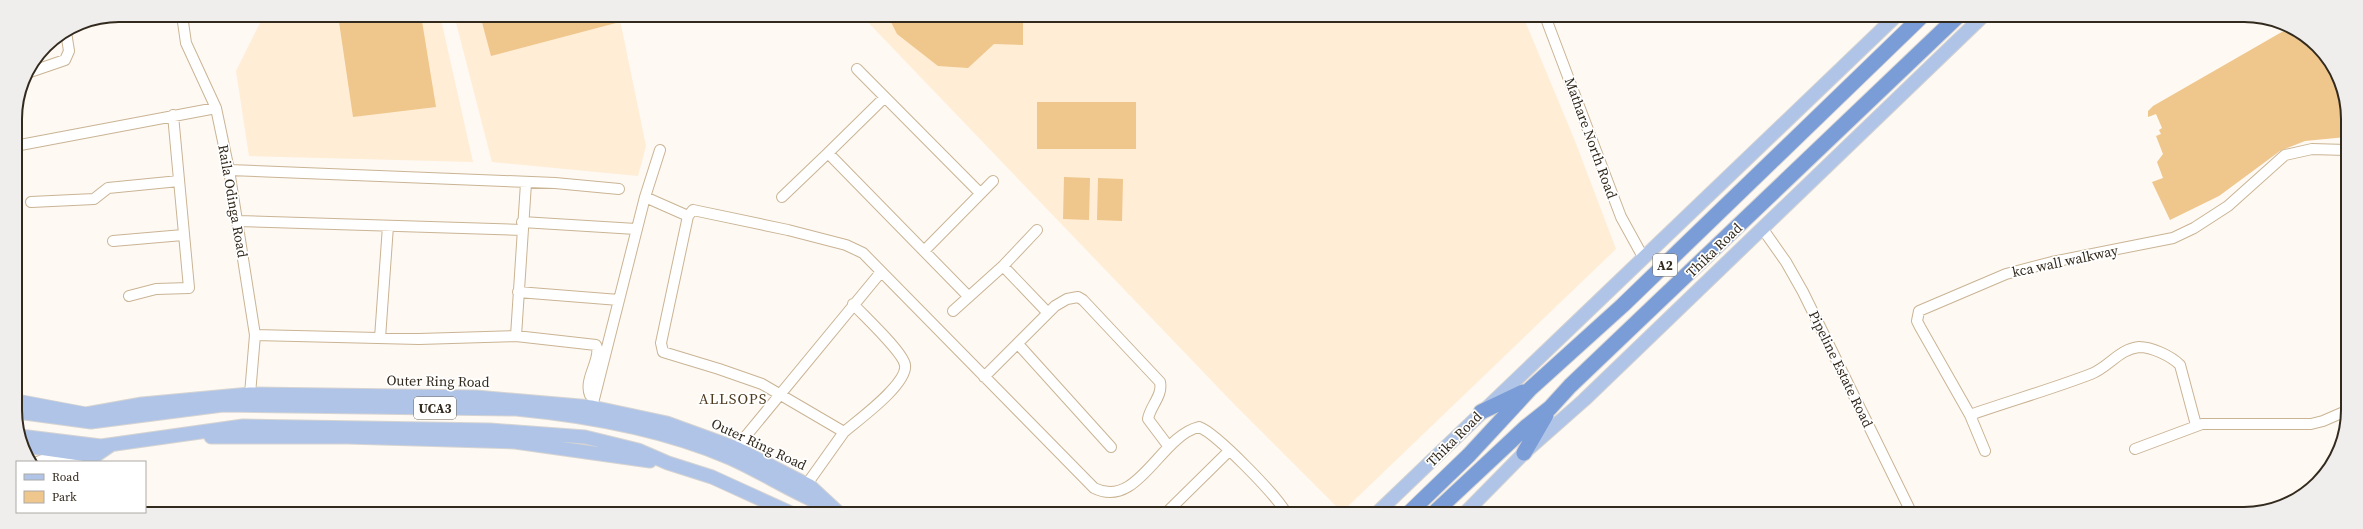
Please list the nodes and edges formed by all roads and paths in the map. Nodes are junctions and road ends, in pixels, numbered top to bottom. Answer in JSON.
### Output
{"nodes":[{"id":1,"x":183,"y":22,"type":"edge"},
{"id":2,"x":1547,"y":22,"type":"edge"},
{"id":3,"x":1890,"y":22,"type":"edge"},
{"id":4,"x":1916,"y":22,"type":"edge"},
{"id":5,"x":1952,"y":22,"type":"edge"},
{"id":6,"x":1977,"y":22,"type":"edge"},
{"id":7,"x":67,"y":37,"type":"edge"},
{"id":8,"x":857,"y":69,"type":"dead end"},
{"id":9,"x":35,"y":70,"type":"edge"},
{"id":10,"x":884,"y":98,"type":"junction"},
{"id":11,"x":216,"y":108,"type":"junction"},
{"id":12,"x":173,"y":115,"type":"junction"},
{"id":13,"x":22,"y":145,"type":"edge"},
{"id":14,"x":660,"y":150,"type":"dead end"},
{"id":15,"x":2341,"y":150,"type":"edge"},
{"id":16,"x":828,"y":152,"type":"junction"},
{"id":17,"x":229,"y":170,"type":"junction"},
{"id":18,"x":993,"y":181,"type":"dead end"},
{"id":19,"x":179,"y":182,"type":"junction"},
{"id":20,"x":526,"y":183,"type":"junction"},
{"id":21,"x":619,"y":189,"type":"dead end"},
{"id":22,"x":980,"y":193,"type":"junction"},
{"id":23,"x":782,"y":196,"type":"dead end"},
{"id":24,"x":645,"y":197,"type":"junction"},
{"id":25,"x":31,"y":202,"type":"dead end"},
{"id":26,"x":688,"y":216,"type":"junction"},
{"id":27,"x":237,"y":221,"type":"junction"},
{"id":28,"x":388,"y":226,"type":"junction"},
{"id":29,"x":522,"y":226,"type":"junction"},
{"id":30,"x":1762,"y":228,"type":"junction"},
{"id":31,"x":636,"y":229,"type":"junction"},
{"id":32,"x":1037,"y":230,"type":"dead end"},
{"id":33,"x":183,"y":235,"type":"junction"},
{"id":34,"x":114,"y":241,"type":"dead end"},
{"id":35,"x":925,"y":250,"type":"junction"},
{"id":36,"x":1643,"y":258,"type":"junction"},
{"id":37,"x":1003,"y":266,"type":"junction"},
{"id":38,"x":881,"y":272,"type":"junction"},
{"id":39,"x":518,"y":292,"type":"junction"},
{"id":40,"x":129,"y":296,"type":"dead end"},
{"id":41,"x":968,"y":296,"type":"junction"},
{"id":42,"x":619,"y":300,"type":"junction"},
{"id":43,"x":853,"y":304,"type":"junction"},
{"id":44,"x":953,"y":310,"type":"dead end"},
{"id":45,"x":1047,"y":312,"type":"junction"},
{"id":46,"x":255,"y":335,"type":"junction"},
{"id":47,"x":516,"y":336,"type":"junction"},
{"id":48,"x":380,"y":338,"type":"junction"},
{"id":49,"x":1018,"y":344,"type":"junction"},
{"id":50,"x":984,"y":377,"type":"junction"},
{"id":51,"x":1530,"y":389,"type":"junction"},
{"id":52,"x":779,"y":393,"type":"junction"},
{"id":53,"x":250,"y":394,"type":"junction"},
{"id":54,"x":22,"y":402,"type":"edge"},
{"id":55,"x":593,"y":402,"type":"junction"},
{"id":56,"x":1550,"y":408,"type":"junction"},
{"id":57,"x":1481,"y":412,"type":"junction"},
{"id":58,"x":22,"y":413,"type":"edge"},
{"id":59,"x":2341,"y":413,"type":"edge"},
{"id":60,"x":1970,"y":415,"type":"junction"},
{"id":61,"x":2196,"y":425,"type":"junction"},
{"id":62,"x":844,"y":432,"type":"junction"},
{"id":63,"x":26,"y":437,"type":"edge"},
{"id":64,"x":1169,"y":446,"type":"junction"},
{"id":65,"x":29,"y":447,"type":"edge"},
{"id":66,"x":1111,"y":447,"type":"dead end"},
{"id":67,"x":736,"y":448,"type":"junction"},
{"id":68,"x":2135,"y":448,"type":"dead end"},
{"id":69,"x":1229,"y":450,"type":"junction"},
{"id":70,"x":1985,"y":451,"type":"dead end"},
{"id":71,"x":1524,"y":453,"type":"junction"},
{"id":72,"x":40,"y":461,"type":"edge"},
{"id":73,"x":78,"y":461,"type":"edge"},
{"id":74,"x":668,"y":463,"type":"junction"},
{"id":75,"x":807,"y":484,"type":"junction"},
{"id":76,"x":778,"y":507,"type":"edge"},
{"id":77,"x":830,"y":507,"type":"edge"},
{"id":78,"x":833,"y":507,"type":"edge"},
{"id":79,"x":1172,"y":507,"type":"edge"},
{"id":80,"x":1281,"y":507,"type":"edge"},
{"id":81,"x":1383,"y":507,"type":"edge"},
{"id":82,"x":1415,"y":507,"type":"edge"},
{"id":83,"x":1440,"y":507,"type":"edge"},
{"id":84,"x":1471,"y":507,"type":"edge"},
{"id":85,"x":1909,"y":507,"type":"edge"}],
"edges":[{"from":1,"to":11,"type":"street","name":"Raila Odinga Road"},
{"from":2,"to":36,"type":"street","name":"Mathare North Road"},
{"from":3,"to":36,"type":"main road","name":"Thika Road"},
{"from":4,"to":51,"type":"highway","name":"Thika Road","number":"A2"},
{"from":5,"to":56,"type":"highway","name":"Thika Road","number":"A2"},
{"from":6,"to":30,"type":"main road","name":"Thika Road"},
{"from":7,"to":9,"type":"street"},
{"from":8,"to":10,"type":"street"},
{"from":10,"to":16,"type":"street"},
{"from":10,"to":22,"type":"street"},
{"from":11,"to":12,"type":"street"},
{"from":11,"to":17,"type":"street","name":"Raila Odinga Road"},
{"from":12,"to":13,"type":"street"},
{"from":12,"to":19,"type":"street"},
{"from":14,"to":24,"type":"street"},
{"from":15,"to":60,"type":"street","name":"kca wall walkway"},
{"from":16,"to":23,"type":"street"},
{"from":16,"to":35,"type":"street"},
{"from":17,"to":20,"type":"street"},
{"from":17,"to":27,"type":"street","name":"Raila Odinga Road"},
{"from":18,"to":22,"type":"street"},
{"from":19,"to":25,"type":"street"},
{"from":19,"to":33,"type":"street"},
{"from":20,"to":21,"type":"street"},
{"from":20,"to":29,"type":"street"},
{"from":22,"to":35,"type":"street"},
{"from":24,"to":26,"type":"street"},
{"from":24,"to":31,"type":"street"},
{"from":26,"to":38,"type":"street"},
{"from":26,"to":52,"type":"street"},
{"from":27,"to":28,"type":"street"},
{"from":27,"to":46,"type":"street","name":"Raila Odinga Road"},
{"from":28,"to":29,"type":"street"},
{"from":28,"to":48,"type":"street"},
{"from":29,"to":31,"type":"street"},
{"from":29,"to":39,"type":"street"},
{"from":30,"to":71,"type":"main road","name":"Thika Road"},
{"from":30,"to":85,"type":"street","name":"Pipeline Estate Road"},
{"from":31,"to":42,"type":"street"},
{"from":32,"to":37,"type":"street"},
{"from":33,"to":34,"type":"street"},
{"from":33,"to":40,"type":"street"},
{"from":35,"to":41,"type":"street"},
{"from":36,"to":57,"type":"main road","name":"Thika Road"},
{"from":37,"to":41,"type":"street"},
{"from":37,"to":45,"type":"street"},
{"from":38,"to":43,"type":"street"},
{"from":38,"to":50,"type":"street"},
{"from":39,"to":42,"type":"street"},
{"from":39,"to":47,"type":"street"},
{"from":41,"to":44,"type":"street"},
{"from":42,"to":55,"type":"street"},
{"from":43,"to":52,"type":"street"},
{"from":43,"to":62,"type":"street"},
{"from":45,"to":49,"type":"street"},
{"from":45,"to":64,"type":"street"},
{"from":46,"to":48,"type":"street"},
{"from":46,"to":53,"type":"street","name":"Raila Odinga Road"},
{"from":47,"to":48,"type":"street"},
{"from":47,"to":55,"type":"street"},
{"from":49,"to":50,"type":"street"},
{"from":49,"to":66,"type":"street"},
{"from":50,"to":64,"type":"street"},
{"from":51,"to":57,"type":"highway"},
{"from":51,"to":82,"type":"highway","name":"Thika Road","number":"A2"},
{"from":52,"to":62,"type":"street"},
{"from":52,"to":67,"type":"street"},
{"from":53,"to":54,"type":"main road","name":"Outer Ring Road","number":"UCA3"},
{"from":53,"to":55,"type":"main road","name":"Outer Ring Road","number":"UCA3"},
{"from":55,"to":67,"type":"main road","name":"Outer Ring Road","number":"UCA3"},
{"from":56,"to":71,"type":"highway"},
{"from":56,"to":83,"type":"highway","name":"Thika Road","number":"A2"},
{"from":57,"to":81,"type":"main road","name":"Thika Road"},
{"from":58,"to":77,"type":"main road","name":"Outer Ring Road","number":"UCA3"},
{"from":59,"to":61,"type":"street"},
{"from":60,"to":61,"type":"street"},
{"from":60,"to":70,"type":"street","name":"kca wall walkway"},
{"from":61,"to":68,"type":"street"},
{"from":62,"to":75,"type":"street"},
{"from":63,"to":74,"type":"main road","number":"UCA3"},
{"from":64,"to":69,"type":"street"},
{"from":65,"to":74,"type":"main road","number":"UCA3"},
{"from":67,"to":75,"type":"main road","name":"Outer Ring Road","number":"UCA3"},
{"from":69,"to":79,"type":"street"},
{"from":69,"to":80,"type":"street"},
{"from":71,"to":84,"type":"main road","name":"Thika Road"},
{"from":72,"to":73,"type":"street"},
{"from":74,"to":76,"type":"main road","number":"UCA3"},
{"from":75,"to":78,"type":"main road","name":"Outer Ring Road","number":"UCA3"}]}
